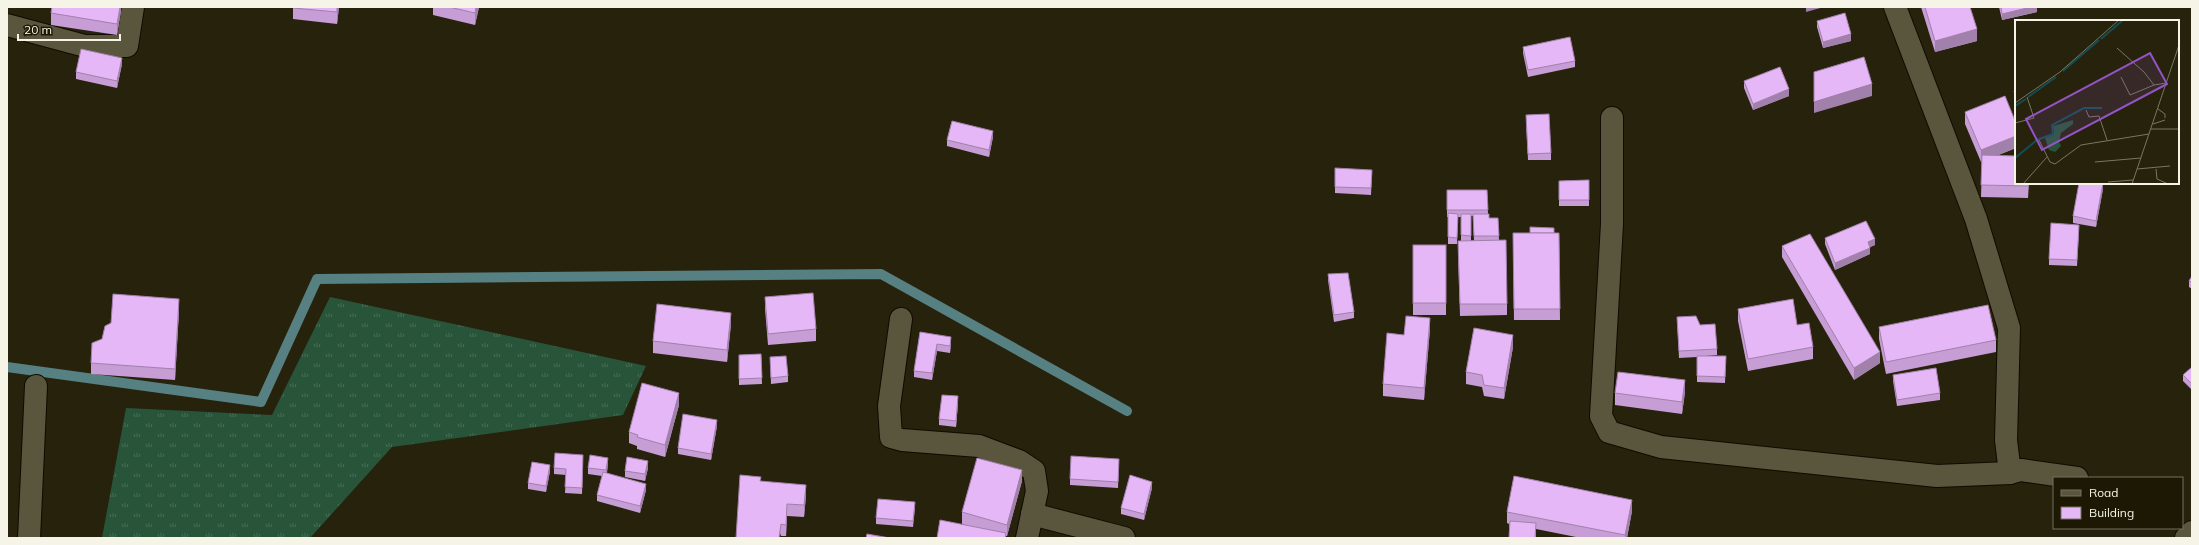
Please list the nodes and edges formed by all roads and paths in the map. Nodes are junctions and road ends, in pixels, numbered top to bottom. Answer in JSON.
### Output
{"nodes":[{"id":1,"x":133,"y":7,"type":"edge"},
{"id":2,"x":1895,"y":7,"type":"edge"},
{"id":3,"x":7,"y":25,"type":"edge"},
{"id":4,"x":1612,"y":118,"type":"dead end"},
{"id":5,"x":901,"y":319,"type":"dead end"},
{"id":6,"x":36,"y":386,"type":"dead end"},
{"id":7,"x":2015,"y":471,"type":"junction"},
{"id":8,"x":2068,"y":477,"type":"edge"},
{"id":9,"x":1032,"y":514,"type":"junction"},
{"id":10,"x":29,"y":538,"type":"edge"},
{"id":11,"x":1027,"y":538,"type":"edge"},
{"id":12,"x":1124,"y":538,"type":"edge"}],
"edges":[{"from":1,"to":3,"type":"street"},
{"from":2,"to":7,"type":"street"},
{"from":4,"to":7,"type":"street"},
{"from":5,"to":9,"type":"street"},
{"from":6,"to":10,"type":"street"},
{"from":7,"to":8,"type":"street"},
{"from":9,"to":11,"type":"street"},
{"from":9,"to":12,"type":"street"}]}
